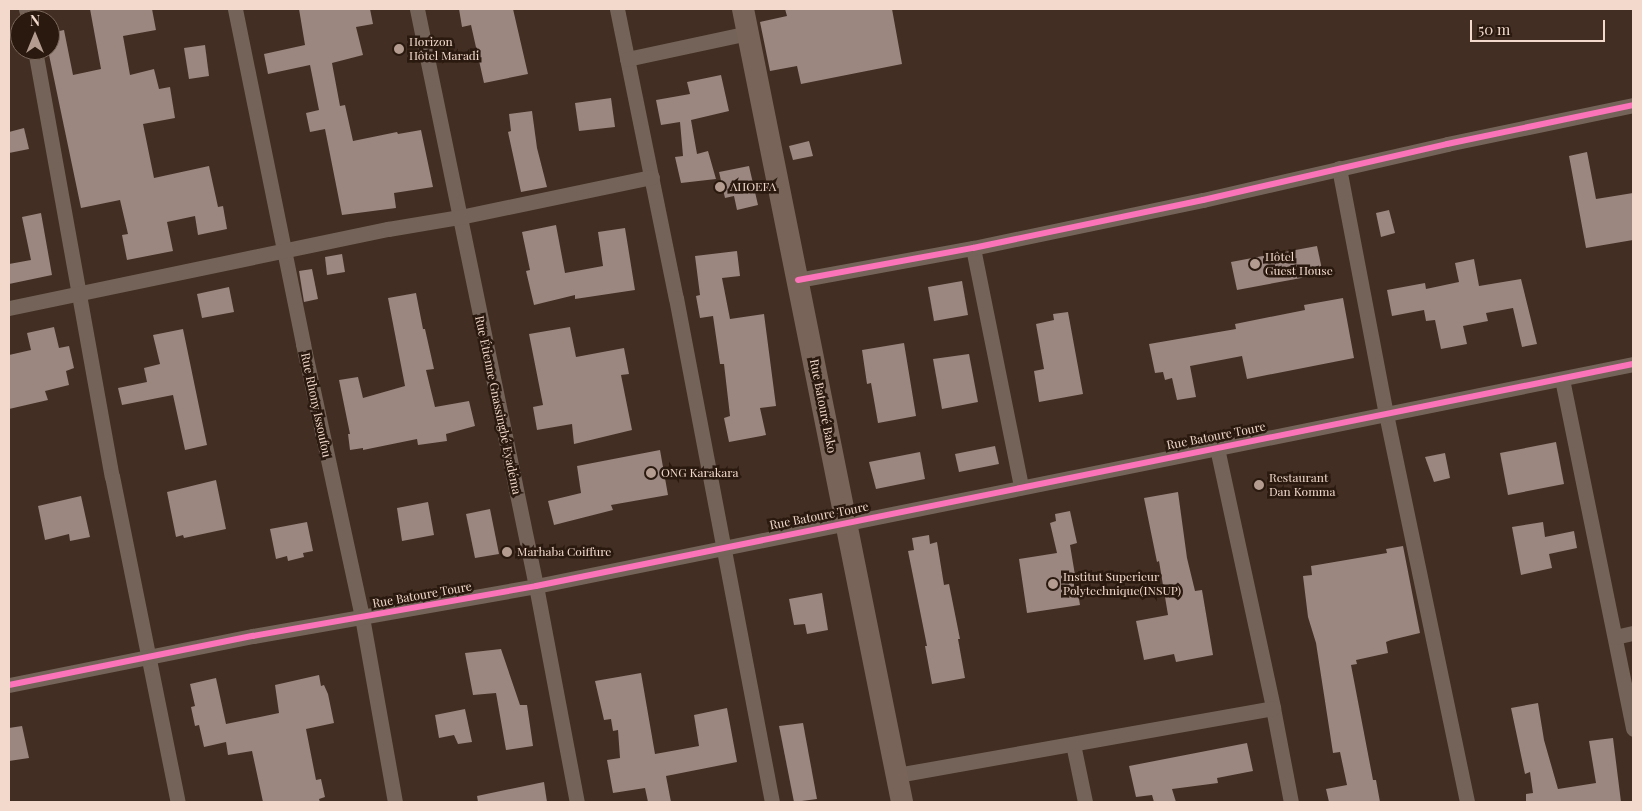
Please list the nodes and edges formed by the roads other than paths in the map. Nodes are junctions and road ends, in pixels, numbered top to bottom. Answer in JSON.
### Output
{"nodes":[{"id":1,"x":235,"y":9,"type":"edge"},
{"id":2,"x":417,"y":9,"type":"edge"},
{"id":3,"x":617,"y":9,"type":"edge"},
{"id":4,"x":743,"y":9,"type":"edge"},
{"id":5,"x":748,"y":32,"type":"junction"},
{"id":6,"x":628,"y":59,"type":"junction"},
{"id":7,"x":37,"y":60,"type":"edge"},
{"id":8,"x":1633,"y":105,"type":"edge"},
{"id":9,"x":1339,"y":168,"type":"junction"},
{"id":10,"x":652,"y":177,"type":"junction"},
{"id":11,"x":460,"y":217,"type":"junction"},
{"id":12,"x":974,"y":248,"type":"junction"},
{"id":13,"x":284,"y":252,"type":"junction"},
{"id":14,"x":798,"y":280,"type":"junction"},
{"id":15,"x":79,"y":294,"type":"junction"},
{"id":16,"x":9,"y":308,"type":"edge"},
{"id":17,"x":1633,"y":364,"type":"edge"},
{"id":18,"x":1562,"y":379,"type":"junction"},
{"id":19,"x":1386,"y":414,"type":"junction"},
{"id":20,"x":1217,"y":448,"type":"junction"},
{"id":21,"x":1021,"y":487,"type":"junction"},
{"id":22,"x":847,"y":522,"type":"junction"},
{"id":23,"x":723,"y":547,"type":"junction"},
{"id":24,"x":536,"y":586,"type":"junction"},
{"id":25,"x":362,"y":617,"type":"junction"},
{"id":26,"x":1633,"y":633,"type":"edge"},
{"id":27,"x":1615,"y":637,"type":"junction"},
{"id":28,"x":148,"y":658,"type":"junction"},
{"id":29,"x":9,"y":685,"type":"edge"},
{"id":30,"x":1273,"y":708,"type":"junction"},
{"id":31,"x":1633,"y":729,"type":"edge"},
{"id":32,"x":1074,"y":744,"type":"junction"},
{"id":33,"x":897,"y":774,"type":"junction"},
{"id":34,"x":178,"y":802,"type":"edge"},
{"id":35,"x":394,"y":802,"type":"edge"},
{"id":36,"x":577,"y":802,"type":"edge"},
{"id":37,"x":772,"y":802,"type":"edge"},
{"id":38,"x":902,"y":802,"type":"edge"},
{"id":39,"x":1085,"y":802,"type":"edge"},
{"id":40,"x":1291,"y":802,"type":"edge"},
{"id":41,"x":1467,"y":802,"type":"edge"}],
"edges":[{"from":1,"to":13,"type":"street","name":"Rue Rhony Issoufou"},
{"from":2,"to":11,"type":"street","name":"Rue Étienne Gnassingbé Eyadéma"},
{"from":3,"to":6,"type":"street"},
{"from":4,"to":5,"type":"main road","name":"Rue Batouré Bako"},
{"from":5,"to":6,"type":"street"},
{"from":5,"to":14,"type":"main road","name":"Rue Batouré Bako"},
{"from":6,"to":10,"type":"street"},
{"from":7,"to":15,"type":"street"},
{"from":8,"to":9,"type":"street"},
{"from":9,"to":12,"type":"street"},
{"from":9,"to":19,"type":"street"},
{"from":10,"to":11,"type":"street"},
{"from":10,"to":23,"type":"street"},
{"from":11,"to":13,"type":"street"},
{"from":11,"to":24,"type":"street","name":"Rue Étienne Gnassingbé Eyadéma"},
{"from":12,"to":14,"type":"street"},
{"from":12,"to":21,"type":"street"},
{"from":13,"to":15,"type":"street"},
{"from":13,"to":25,"type":"street","name":"Rue Rhony Issoufou"},
{"from":14,"to":22,"type":"main road","name":"Rue Batouré Bako"},
{"from":15,"to":16,"type":"street"},
{"from":15,"to":28,"type":"street"},
{"from":17,"to":18,"type":"street","name":"Rue Batoure Toure"},
{"from":18,"to":19,"type":"street","name":"Rue Batoure Toure"},
{"from":18,"to":27,"type":"street"},
{"from":19,"to":20,"type":"street","name":"Rue Batoure Toure"},
{"from":19,"to":41,"type":"street"},
{"from":20,"to":21,"type":"street","name":"Rue Batoure Toure"},
{"from":20,"to":30,"type":"street"},
{"from":21,"to":22,"type":"street","name":"Rue Batoure Toure"},
{"from":22,"to":23,"type":"street","name":"Rue Batoure Toure"},
{"from":22,"to":33,"type":"main road","name":"Rue Batouré Bako"},
{"from":23,"to":24,"type":"street","name":"Rue Batoure Toure"},
{"from":23,"to":37,"type":"street"},
{"from":24,"to":25,"type":"street","name":"Rue Batoure Toure"},
{"from":24,"to":36,"type":"street","name":"Rue Étienne Gnassingbé Eyadéma"},
{"from":25,"to":28,"type":"street","name":"Rue Batoure Toure"},
{"from":25,"to":35,"type":"street","name":"Rue Rhony Issoufou"},
{"from":26,"to":27,"type":"street"},
{"from":27,"to":31,"type":"street"},
{"from":28,"to":29,"type":"street","name":"Rue Batoure Toure"},
{"from":28,"to":34,"type":"street"},
{"from":30,"to":32,"type":"street"},
{"from":30,"to":40,"type":"street"},
{"from":32,"to":33,"type":"street"},
{"from":32,"to":39,"type":"street"},
{"from":33,"to":38,"type":"main road","name":"Rue Batouré Bako"}]}
